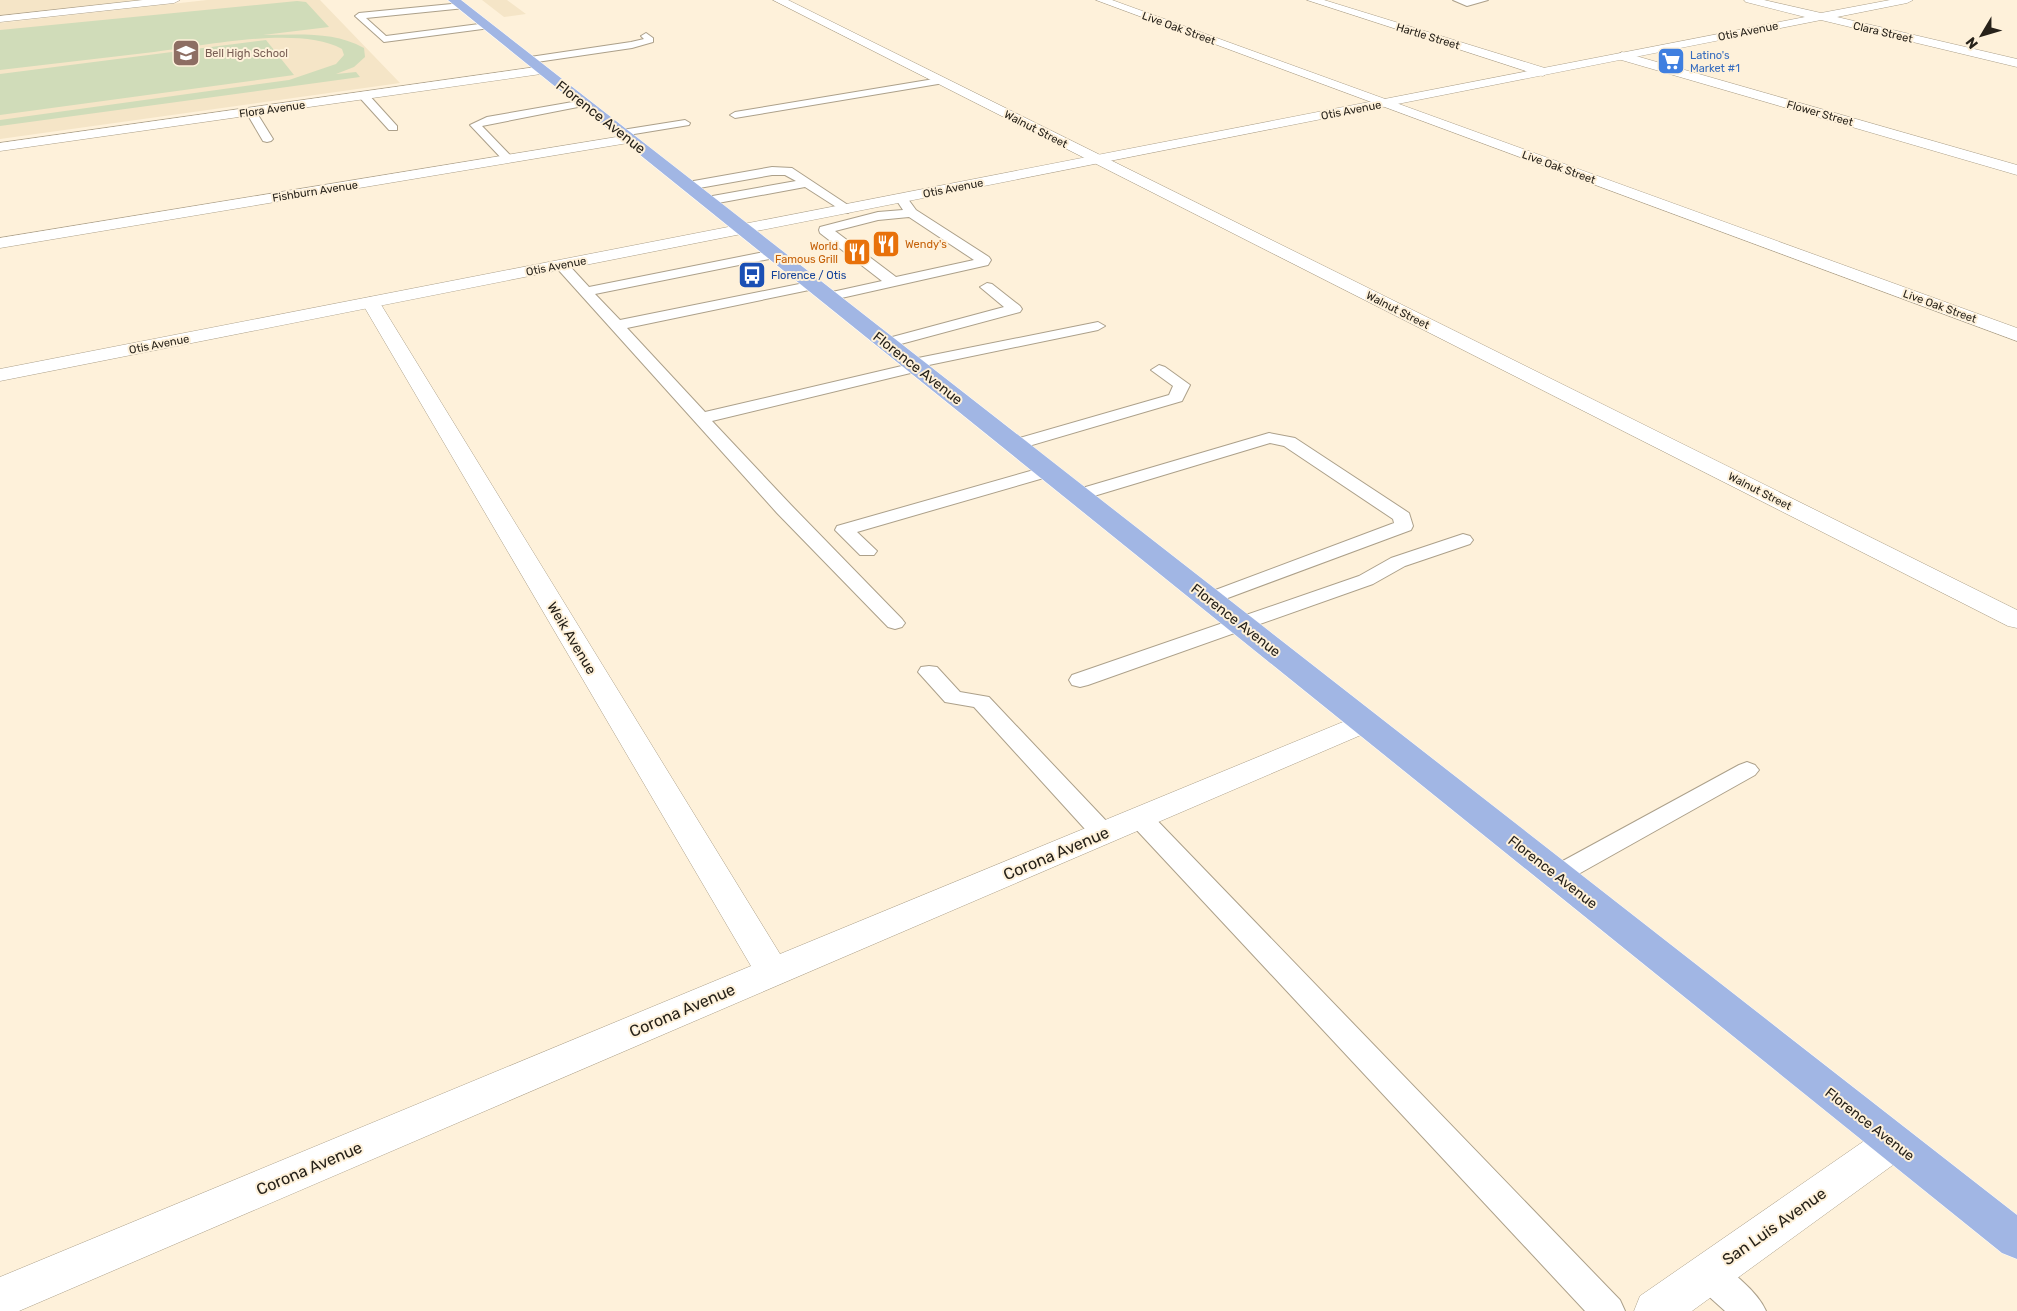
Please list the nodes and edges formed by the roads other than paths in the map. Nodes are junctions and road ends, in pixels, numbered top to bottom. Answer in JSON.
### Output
{"nodes":[{"id":1,"x":174,"y":0,"type":"edge"},
{"id":2,"x":779,"y":0,"type":"edge"},
{"id":3,"x":1102,"y":0,"type":"edge"},
{"id":4,"x":1312,"y":0,"type":"edge"},
{"id":5,"x":1457,"y":0,"type":"edge"},
{"id":6,"x":1484,"y":0,"type":"edge"},
{"id":7,"x":1750,"y":0,"type":"edge"},
{"id":8,"x":1907,"y":0,"type":"edge"},
{"id":9,"x":458,"y":3,"type":"edge"},
{"id":10,"x":1821,"y":17,"type":"junction"},
{"id":11,"x":0,"y":19,"type":"edge"},
{"id":12,"x":487,"y":26,"type":"junction"},
{"id":13,"x":646,"y":36,"type":"dead end"},
{"id":14,"x":1622,"y":56,"type":"junction"},
{"id":15,"x":530,"y":60,"type":"junction"},
{"id":16,"x":2017,"y":64,"type":"edge"},
{"id":17,"x":543,"y":70,"type":"junction"},
{"id":18,"x":1543,"y":72,"type":"junction"},
{"id":19,"x":940,"y":81,"type":"junction"},
{"id":20,"x":364,"y":96,"type":"junction"},
{"id":21,"x":584,"y":103,"type":"junction"},
{"id":22,"x":1384,"y":103,"type":"junction"},
{"id":23,"x":251,"y":112,"type":"junction"},
{"id":24,"x":735,"y":115,"type":"dead end"},
{"id":25,"x":685,"y":123,"type":"dead end"},
{"id":26,"x":393,"y":128,"type":"dead end"},
{"id":27,"x":626,"y":136,"type":"junction"},
{"id":28,"x":266,"y":139,"type":"dead end"},
{"id":29,"x":0,"y":147,"type":"edge"},
{"id":30,"x":508,"y":159,"type":"junction"},
{"id":31,"x":1098,"y":160,"type":"junction"},
{"id":32,"x":2017,"y":170,"type":"edge"},
{"id":33,"x":806,"y":183,"type":"junction"},
{"id":34,"x":688,"y":186,"type":"junction"},
{"id":35,"x":901,"y":198,"type":"junction"},
{"id":36,"x":708,"y":201,"type":"junction"},
{"id":37,"x":848,"y":209,"type":"junction"},
{"id":38,"x":911,"y":213,"type":"junction"},
{"id":39,"x":744,"y":230,"type":"junction"},
{"id":40,"x":0,"y":243,"type":"edge"},
{"id":41,"x":774,"y":254,"type":"junction"},
{"id":42,"x":561,"y":265,"type":"junction"},
{"id":43,"x":893,"y":282,"type":"junction"},
{"id":44,"x":987,"y":287,"type":"dead end"},
{"id":45,"x":821,"y":291,"type":"junction"},
{"id":46,"x":585,"y":292,"type":"junction"},
{"id":47,"x":371,"y":303,"type":"junction"},
{"id":48,"x":614,"y":326,"type":"junction"},
{"id":49,"x":1098,"y":326,"type":"dead end"},
{"id":50,"x":2017,"y":335,"type":"edge"},
{"id":51,"x":886,"y":342,"type":"junction"},
{"id":52,"x":915,"y":366,"type":"junction"},
{"id":53,"x":1159,"y":370,"type":"dead end"},
{"id":54,"x":0,"y":376,"type":"edge"},
{"id":55,"x":702,"y":418,"type":"junction"},
{"id":56,"x":1015,"y":445,"type":"junction"},
{"id":57,"x":1048,"y":471,"type":"junction"},
{"id":58,"x":1078,"y":495,"type":"junction"},
{"id":59,"x":1463,"y":540,"type":"dead end"},
{"id":60,"x":867,"y":551,"type":"dead end"},
{"id":61,"x":1209,"y":599,"type":"junction"},
{"id":62,"x":2017,"y":620,"type":"edge"},
{"id":63,"x":895,"y":623,"type":"dead end"},
{"id":64,"x":1240,"y":624,"type":"junction"},
{"id":65,"x":929,"y":672,"type":"dead end"},
{"id":66,"x":1080,"y":680,"type":"dead end"},
{"id":67,"x":1365,"y":723,"type":"junction"},
{"id":68,"x":1747,"y":770,"type":"dead end"},
{"id":69,"x":1140,"y":818,"type":"junction"},
{"id":70,"x":1103,"y":833,"type":"junction"},
{"id":71,"x":1557,"y":875,"type":"junction"},
{"id":72,"x":773,"y":972,"type":"junction"},
{"id":73,"x":1894,"y":1142,"type":"junction"},
{"id":74,"x":2017,"y":1240,"type":"edge"},
{"id":75,"x":1707,"y":1273,"type":"junction"},
{"id":76,"x":0,"y":1298,"type":"edge"},
{"id":77,"x":1608,"y":1311,"type":"edge"},
{"id":78,"x":1656,"y":1311,"type":"edge"},
{"id":79,"x":1749,"y":1311,"type":"edge"}],
"edges":[{"from":1,"to":11,"type":"street"},
{"from":2,"to":19,"type":"street","name":"Walnut Street"},
{"from":3,"to":22,"type":"street","name":"Live Oak Street"},
{"from":4,"to":18,"type":"street","name":"Hartle Street"},
{"from":5,"to":6,"type":"lane"},
{"from":7,"to":10,"type":"street","name":"Clara Street"},
{"from":8,"to":10,"type":"street","name":"Otis Avenue"},
{"from":9,"to":12,"type":"main road","name":"Florence Avenue"},
{"from":9,"to":12,"type":"lane"},
{"from":10,"to":14,"type":"street","name":"Otis Avenue"},
{"from":10,"to":16,"type":"street","name":"Clara Street"},
{"from":12,"to":15,"type":"main road","name":"Florence Avenue"},
{"from":13,"to":15,"type":"lane"},
{"from":14,"to":18,"type":"street","name":"Otis Avenue"},
{"from":14,"to":32,"type":"street","name":"Flower Street"},
{"from":15,"to":17,"type":"main road","name":"Florence Avenue"},
{"from":17,"to":20,"type":"street","name":"Flora Avenue"},
{"from":17,"to":21,"type":"main road","name":"Florence Avenue"},
{"from":18,"to":22,"type":"street","name":"Otis Avenue"},
{"from":19,"to":24,"type":"lane"},
{"from":19,"to":31,"type":"street","name":"Walnut Street"},
{"from":20,"to":23,"type":"street","name":"Flora Avenue"},
{"from":20,"to":26,"type":"lane"},
{"from":21,"to":27,"type":"main road","name":"Florence Avenue"},
{"from":21,"to":30,"type":"lane"},
{"from":22,"to":31,"type":"street","name":"Otis Avenue"},
{"from":22,"to":50,"type":"street","name":"Live Oak Street"},
{"from":23,"to":28,"type":"lane"},
{"from":23,"to":29,"type":"street","name":"Flora Avenue"},
{"from":25,"to":27,"type":"lane"},
{"from":27,"to":30,"type":"street","name":"Fishburn Avenue"},
{"from":27,"to":34,"type":"main road","name":"Florence Avenue"},
{"from":30,"to":40,"type":"street","name":"Fishburn Avenue"},
{"from":31,"to":35,"type":"street","name":"Otis Avenue"},
{"from":31,"to":62,"type":"street","name":"Walnut Street"},
{"from":33,"to":34,"type":"lane"},
{"from":33,"to":36,"type":"lane"},
{"from":33,"to":37,"type":"lane"},
{"from":34,"to":36,"type":"main road","name":"Florence Avenue"},
{"from":35,"to":37,"type":"street","name":"Otis Avenue"},
{"from":35,"to":38,"type":"lane"},
{"from":36,"to":39,"type":"main road","name":"Florence Avenue"},
{"from":37,"to":39,"type":"street","name":"Otis Avenue"},
{"from":38,"to":43,"type":"lane"},
{"from":38,"to":43,"type":"lane"},
{"from":39,"to":41,"type":"main road","name":"Florence Avenue"},
{"from":39,"to":42,"type":"street","name":"Otis Avenue"},
{"from":41,"to":45,"type":"main road","name":"Florence Avenue"},
{"from":41,"to":46,"type":"lane"},
{"from":42,"to":46,"type":"lane"},
{"from":42,"to":47,"type":"street","name":"Otis Avenue"},
{"from":43,"to":45,"type":"lane"},
{"from":44,"to":51,"type":"lane"},
{"from":45,"to":48,"type":"lane"},
{"from":45,"to":51,"type":"main road","name":"Florence Avenue"},
{"from":46,"to":48,"type":"lane"},
{"from":47,"to":54,"type":"street","name":"Otis Avenue"},
{"from":47,"to":72,"type":"street","name":"Weik Avenue"},
{"from":48,"to":55,"type":"lane"},
{"from":49,"to":52,"type":"lane"},
{"from":51,"to":52,"type":"main road","name":"Florence Avenue"},
{"from":52,"to":55,"type":"lane"},
{"from":52,"to":56,"type":"main road","name":"Florence Avenue"},
{"from":53,"to":56,"type":"lane"},
{"from":55,"to":63,"type":"lane"},
{"from":56,"to":57,"type":"main road","name":"Florence Avenue"},
{"from":57,"to":58,"type":"main road","name":"Florence Avenue"},
{"from":57,"to":60,"type":"lane"},
{"from":58,"to":61,"type":"main road","name":"Florence Avenue"},
{"from":58,"to":61,"type":"lane"},
{"from":59,"to":64,"type":"lane"},
{"from":61,"to":64,"type":"main road","name":"Florence Avenue"},
{"from":64,"to":66,"type":"lane"},
{"from":64,"to":67,"type":"main road","name":"Florence Avenue"},
{"from":65,"to":70,"type":"lane"},
{"from":67,"to":69,"type":"street","name":"Corona Avenue"},
{"from":67,"to":71,"type":"main road","name":"Florence Avenue"},
{"from":68,"to":71,"type":"lane"},
{"from":69,"to":70,"type":"street","name":"Corona Avenue"},
{"from":69,"to":77,"type":"lane"},
{"from":70,"to":72,"type":"street","name":"Corona Avenue"},
{"from":71,"to":73,"type":"main road","name":"Florence Avenue"},
{"from":72,"to":76,"type":"street","name":"Corona Avenue"},
{"from":73,"to":74,"type":"main road","name":"Florence Avenue"},
{"from":73,"to":75,"type":"street","name":"San Luis Avenue"},
{"from":75,"to":78,"type":"street","name":"San Luis Avenue"},
{"from":75,"to":79,"type":"lane"}]}
